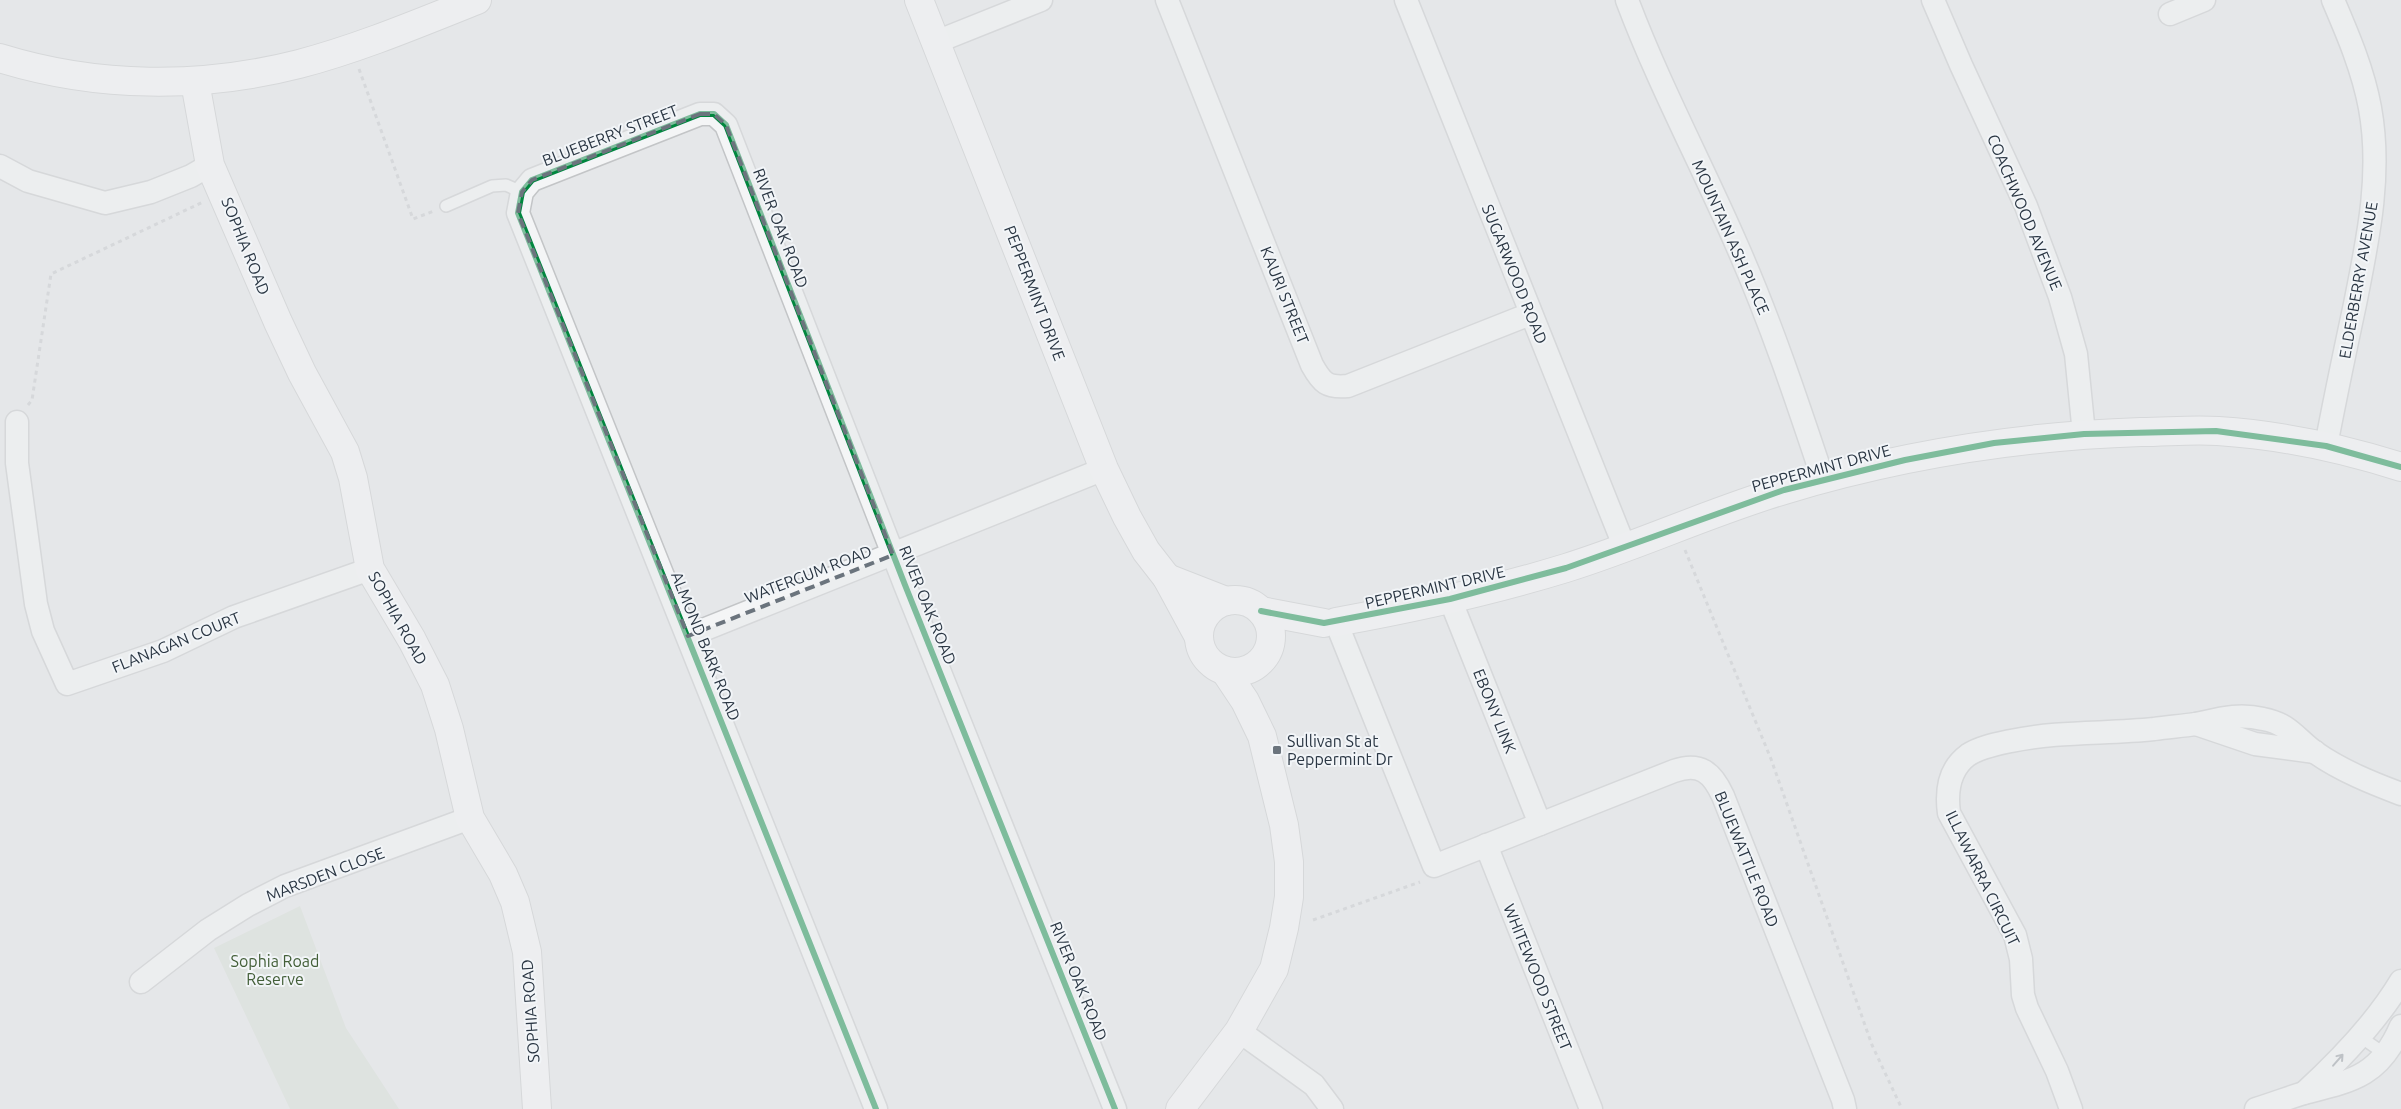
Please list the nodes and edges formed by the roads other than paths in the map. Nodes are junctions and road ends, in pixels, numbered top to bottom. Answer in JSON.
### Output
{"nodes":[{"id":1,"x":477,"y":0,"type":"edge"},
{"id":2,"x":919,"y":0,"type":"edge"},
{"id":3,"x":1041,"y":0,"type":"edge"},
{"id":4,"x":1167,"y":0,"type":"edge"},
{"id":5,"x":1406,"y":0,"type":"edge"},
{"id":6,"x":1627,"y":0,"type":"edge"},
{"id":7,"x":1933,"y":0,"type":"edge"},
{"id":8,"x":2204,"y":0,"type":"edge"},
{"id":9,"x":2333,"y":0,"type":"edge"},
{"id":10,"x":2170,"y":14,"type":"dead end"},
{"id":11,"x":936,"y":42,"type":"junction"},
{"id":12,"x":0,"y":58,"type":"edge"},
{"id":13,"x":195,"y":82,"type":"junction"},
{"id":14,"x":714,"y":114,"type":"joint"},
{"id":15,"x":210,"y":164,"type":"junction"},
{"id":16,"x":0,"y":166,"type":"edge"},
{"id":17,"x":522,"y":192,"type":"junction"},
{"id":18,"x":446,"y":206,"type":"road end"},
{"id":19,"x":1530,"y":314,"type":"junction"},
{"id":20,"x":17,"y":422,"type":"road end"},
{"id":21,"x":2084,"y":434,"type":"junction"},
{"id":22,"x":2326,"y":446,"type":"junction"},
{"id":23,"x":2401,"y":467,"type":"edge"},
{"id":24,"x":1104,"y":469,"type":"junction"},
{"id":25,"x":1823,"y":479,"type":"junction"},
{"id":26,"x":1625,"y":548,"type":"junction"},
{"id":27,"x":893,"y":555,"type":"junction"},
{"id":28,"x":370,"y":569,"type":"junction"},
{"id":29,"x":1167,"y":578,"type":"junction"},
{"id":30,"x":1450,"y":599,"type":"junction"},
{"id":31,"x":1226,"y":601,"type":"junction"},
{"id":32,"x":1261,"y":611,"type":"junction"},
{"id":33,"x":1330,"y":623,"type":"junction"},
{"id":34,"x":688,"y":636,"type":"junction"},
{"id":35,"x":1199,"y":637,"type":"junction"},
{"id":36,"x":1265,"y":657,"type":"junction"},
{"id":37,"x":1225,"y":671,"type":"junction"},
{"id":38,"x":1262,"y":736,"type":"junction"},
{"id":39,"x":2401,"y":794,"type":"edge"},
{"id":40,"x":470,"y":818,"type":"junction"},
{"id":41,"x":1540,"y":824,"type":"junction"},
{"id":42,"x":1486,"y":845,"type":"junction"},
{"id":43,"x":2401,"y":981,"type":"edge"},
{"id":44,"x":141,"y":982,"type":"dead end"},
{"id":45,"x":2401,"y":1026,"type":"edge"},
{"id":46,"x":1240,"y":1032,"type":"junction"},
{"id":47,"x":2359,"y":1036,"type":"junction"},
{"id":48,"x":2384,"y":1054,"type":"junction"},
{"id":49,"x":2303,"y":1094,"type":"junction"},
{"id":50,"x":537,"y":1109,"type":"edge"},
{"id":51,"x":876,"y":1109,"type":"edge"},
{"id":52,"x":1115,"y":1109,"type":"edge"},
{"id":53,"x":1180,"y":1109,"type":"edge"},
{"id":54,"x":1332,"y":1109,"type":"edge"},
{"id":55,"x":1591,"y":1109,"type":"edge"},
{"id":56,"x":1845,"y":1109,"type":"edge"},
{"id":57,"x":2072,"y":1109,"type":"edge"},
{"id":58,"x":2256,"y":1109,"type":"edge"}],
"edges":[{"from":1,"to":13,"type":"street"},
{"from":2,"to":11,"type":"street","name":"PEPPERMINT DRIVE"},
{"from":3,"to":11,"type":"street"},
{"from":4,"to":19,"type":"street","name":"KAURI STREET"},
{"from":5,"to":19,"type":"street","name":"SUGARWOOD ROAD"},
{"from":6,"to":25,"type":"street","name":"MOUNTAIN ASH PLACE"},
{"from":7,"to":21,"type":"street","name":"COACHWOOD AVENUE"},
{"from":8,"to":10,"type":"street"},
{"from":9,"to":22,"type":"street","name":"ELDERBERRY AVENUE"},
{"from":11,"to":24,"type":"street","name":"PEPPERMINT DRIVE"},
{"from":12,"to":13,"type":"street"},
{"from":13,"to":15,"type":"street","name":"SOPHIA ROAD"},
{"from":14,"to":17,"type":"street","name":"BLUEBERRY STREET"},
{"from":14,"to":27,"type":"street","name":"RIVER OAK ROAD"},
{"from":15,"to":16,"type":"street"},
{"from":15,"to":28,"type":"street","name":"SOPHIA ROAD"},
{"from":17,"to":18,"type":"lane"},
{"from":17,"to":34,"type":"street","name":"ALMOND BARK ROAD"},
{"from":19,"to":26,"type":"street","name":"SUGARWOOD ROAD"},
{"from":20,"to":28,"type":"street","name":"FLANAGAN COURT"},
{"from":21,"to":22,"type":"street","name":"PEPPERMINT DRIVE"},
{"from":21,"to":25,"type":"street","name":"PEPPERMINT DRIVE"},
{"from":22,"to":23,"type":"street","name":"PEPPERMINT DRIVE"},
{"from":24,"to":27,"type":"street","name":"WATERGUM ROAD"},
{"from":24,"to":29,"type":"street","name":"PEPPERMINT DRIVE"},
{"from":25,"to":26,"type":"street","name":"PEPPERMINT DRIVE"},
{"from":26,"to":30,"type":"street","name":"PEPPERMINT DRIVE"},
{"from":27,"to":34,"type":"street","name":"WATERGUM ROAD"},
{"from":27,"to":52,"type":"street","name":"RIVER OAK ROAD"},
{"from":28,"to":40,"type":"street","name":"SOPHIA ROAD"},
{"from":29,"to":31,"type":"street"},
{"from":29,"to":35,"type":"street","name":"PEPPERMINT DRIVE"},
{"from":30,"to":33,"type":"street","name":"PEPPERMINT DRIVE"},
{"from":30,"to":41,"type":"street","name":"EBONY LINK"},
{"from":31,"to":32,"type":"street"},
{"from":31,"to":35,"type":"street"},
{"from":32,"to":33,"type":"street","name":"PEPPERMINT DRIVE"},
{"from":32,"to":36,"type":"street"},
{"from":33,"to":36,"type":"street","name":"PEPPERMINT DRIVE"},
{"from":33,"to":42,"type":"street","name":"BLUEWATTLE ROAD"},
{"from":34,"to":51,"type":"street","name":"ALMOND BARK ROAD"},
{"from":35,"to":37,"type":"street"},
{"from":36,"to":37,"type":"street"},
{"from":36,"to":38,"type":"street"},
{"from":37,"to":38,"type":"street"},
{"from":38,"to":46,"type":"street"},
{"from":39,"to":57,"type":"street","name":"ILLAWARRA CIRCUIT"},
{"from":40,"to":44,"type":"street","name":"MARSDEN CLOSE"},
{"from":40,"to":50,"type":"street","name":"SOPHIA ROAD"},
{"from":41,"to":42,"type":"street","name":"BLUEWATTLE ROAD"},
{"from":41,"to":56,"type":"street","name":"BLUEWATTLE ROAD"},
{"from":42,"to":55,"type":"street","name":"WHITEWOOD STREET"},
{"from":43,"to":47,"type":"street"},
{"from":45,"to":48,"type":"street"},
{"from":46,"to":53,"type":"street"},
{"from":46,"to":54,"type":"street"},
{"from":47,"to":48,"type":"lane"},
{"from":49,"to":47,"type":"street","one_way":true},
{"from":48,"to":49,"type":"street"},
{"from":49,"to":58,"type":"street"}]}
